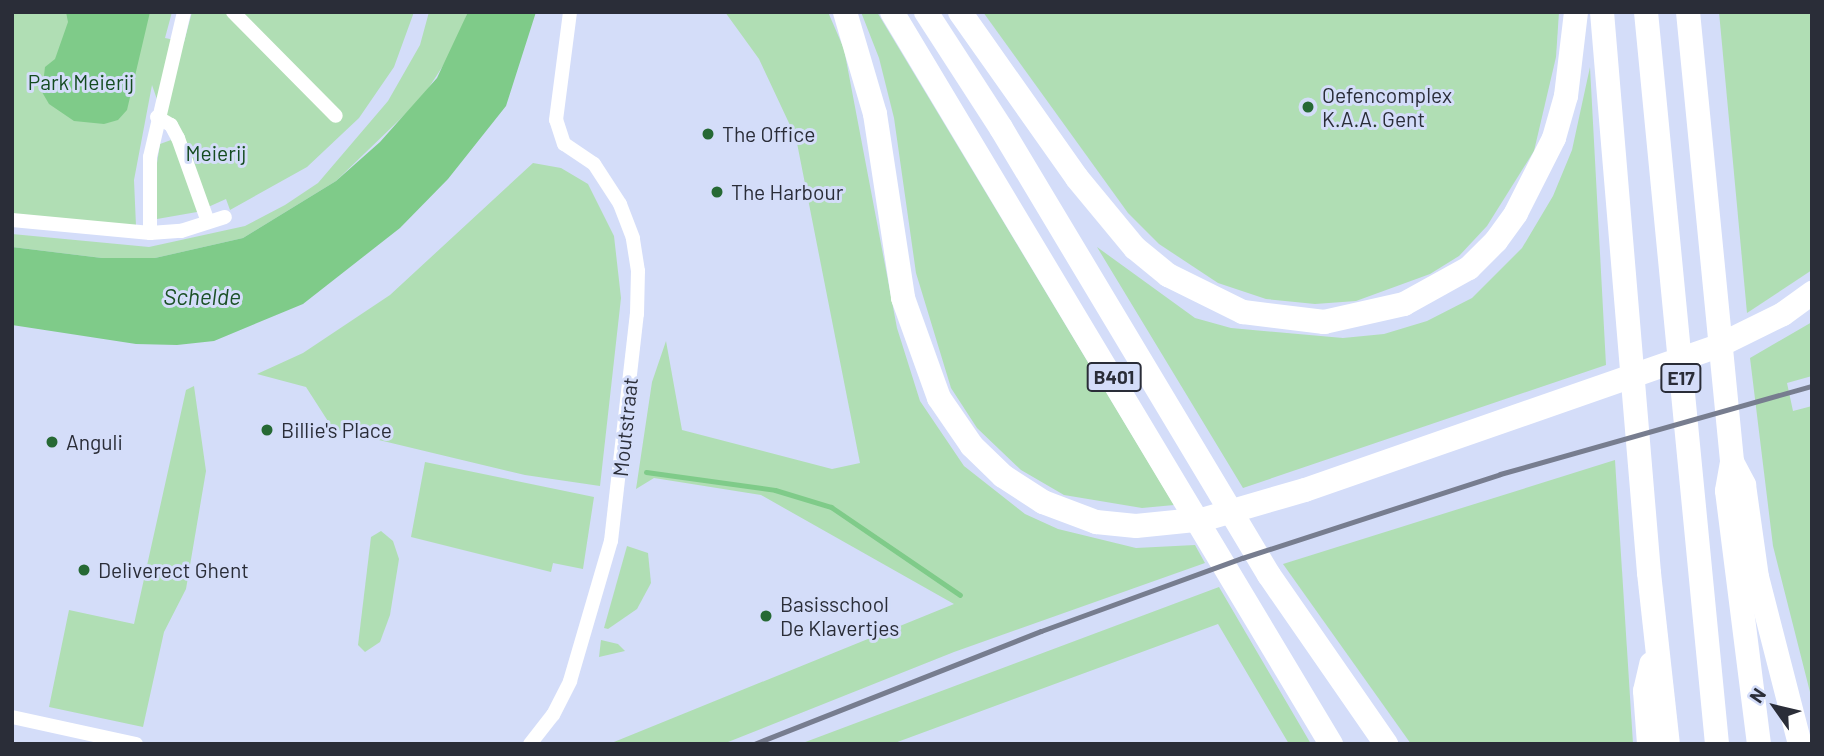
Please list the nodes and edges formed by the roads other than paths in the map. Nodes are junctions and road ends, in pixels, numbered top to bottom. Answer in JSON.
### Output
{"nodes":[{"id":1,"x":184,"y":12,"type":"edge"},
{"id":2,"x":233,"y":12,"type":"edge"},
{"id":3,"x":570,"y":12,"type":"edge"},
{"id":4,"x":845,"y":12,"type":"edge"},
{"id":5,"x":892,"y":12,"type":"edge"},
{"id":6,"x":926,"y":12,"type":"edge"},
{"id":7,"x":960,"y":12,"type":"edge"},
{"id":8,"x":1576,"y":12,"type":"edge"},
{"id":9,"x":1602,"y":12,"type":"edge"},
{"id":10,"x":1646,"y":12,"type":"edge"},
{"id":11,"x":1688,"y":12,"type":"edge"},
{"id":12,"x":335,"y":116,"type":"dead end"},
{"id":13,"x":157,"y":117,"type":"junction"},
{"id":14,"x":225,"y":217,"type":"dead end"},
{"id":15,"x":12,"y":220,"type":"edge"},
{"id":16,"x":208,"y":222,"type":"junction"},
{"id":17,"x":150,"y":233,"type":"junction"},
{"id":18,"x":1809,"y":296,"type":"edge"},
{"id":19,"x":1732,"y":462,"type":"junction"},
{"id":20,"x":1656,"y":643,"type":"junction"},
{"id":21,"x":12,"y":716,"type":"edge"},
{"id":22,"x":136,"y":744,"type":"edge"},
{"id":23,"x":530,"y":744,"type":"edge"},
{"id":24,"x":1331,"y":744,"type":"edge"},
{"id":25,"x":1386,"y":744,"type":"edge"},
{"id":26,"x":1649,"y":744,"type":"edge"},
{"id":27,"x":1668,"y":744,"type":"edge"},
{"id":28,"x":1717,"y":744,"type":"edge"},
{"id":29,"x":1759,"y":744,"type":"edge"},
{"id":30,"x":1800,"y":744,"type":"edge"}],
"edges":[{"from":1,"to":13,"type":"street"},
{"from":2,"to":12,"type":"street"},
{"from":3,"to":23,"type":"street","name":"Moutstraat"},
{"from":4,"to":18,"type":"highway"},
{"from":5,"to":24,"type":"highway","number":"B401"},
{"from":6,"to":25,"type":"highway","number":"B401"},
{"from":7,"to":8,"type":"highway"},
{"from":9,"to":20,"type":"highway","number":"E17"},
{"from":10,"to":28,"type":"highway","number":"E17"},
{"from":11,"to":19,"type":"highway","number":"E17"},
{"from":13,"to":16,"type":"street"},
{"from":13,"to":17,"type":"street"},
{"from":14,"to":16,"type":"street"},
{"from":15,"to":17,"type":"street"},
{"from":16,"to":17,"type":"street"},
{"from":19,"to":29,"type":"highway","number":"E17"},
{"from":19,"to":30,"type":"highway","number":"E17"},
{"from":20,"to":26,"type":"highway"},
{"from":20,"to":27,"type":"highway","number":"E17"},
{"from":21,"to":22,"type":"street"}]}
